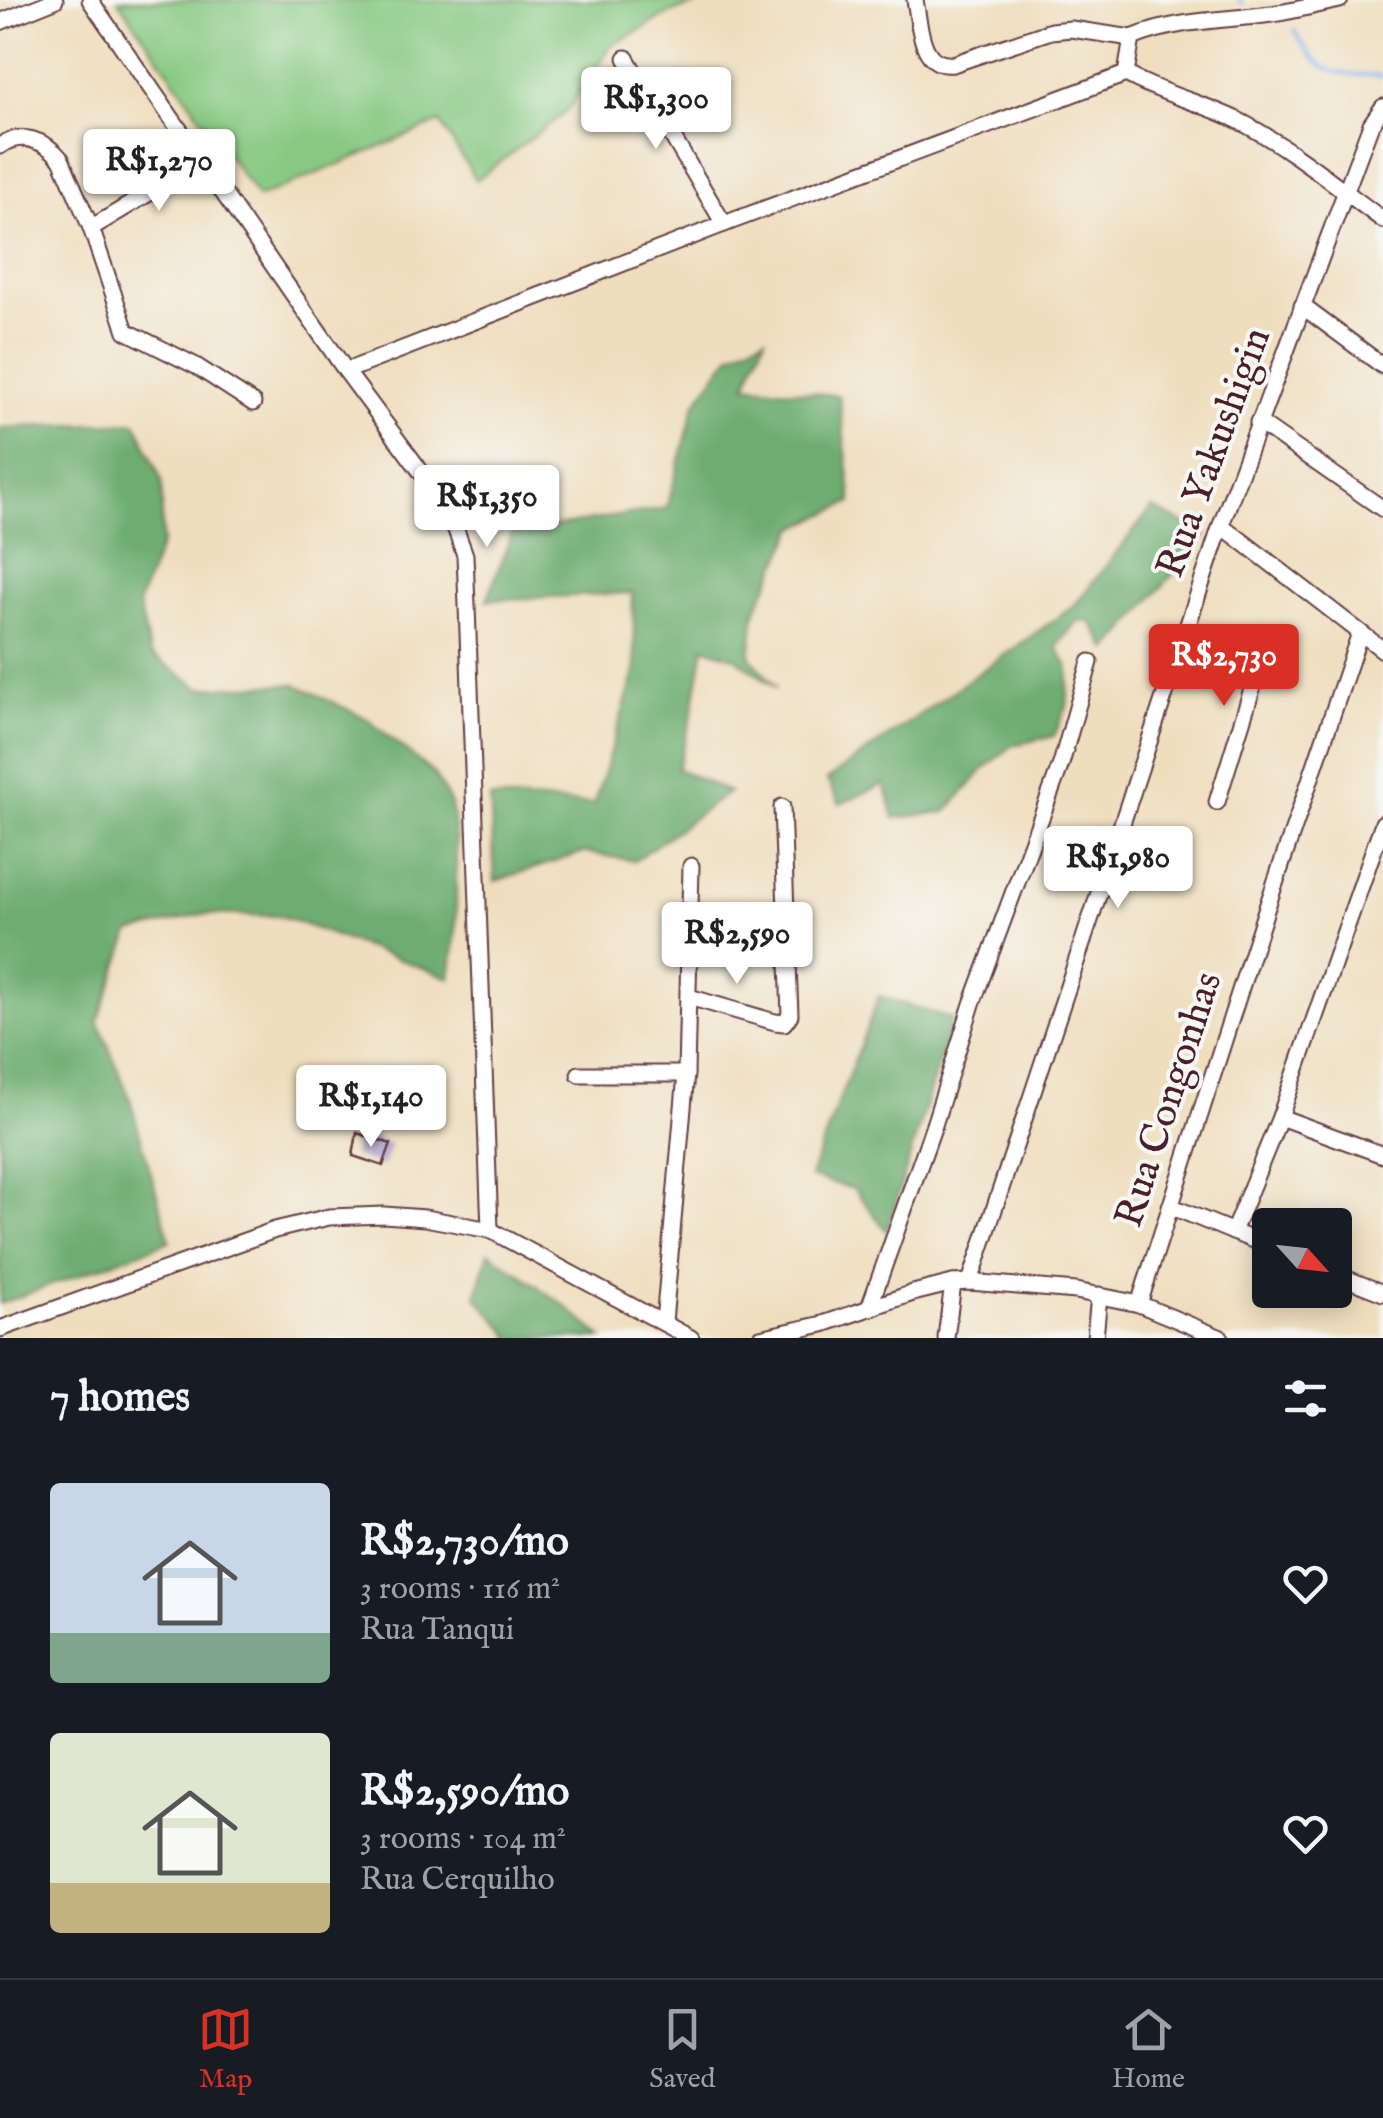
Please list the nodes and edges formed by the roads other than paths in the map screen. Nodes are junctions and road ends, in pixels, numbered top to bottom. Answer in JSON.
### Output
{"nodes":[{"id":1,"x":55,"y":0,"type":"edge"},
{"id":2,"x":90,"y":0,"type":"edge"},
{"id":3,"x":915,"y":0,"type":"edge"},
{"id":4,"x":1340,"y":0,"type":"edge"},
{"id":5,"x":0,"y":22,"type":"edge"},
{"id":6,"x":1132,"y":38,"type":"junction"},
{"id":7,"x":626,"y":58,"type":"dead end"},
{"id":8,"x":1126,"y":74,"type":"junction"},
{"id":9,"x":1383,"y":107,"type":"edge"},
{"id":10,"x":0,"y":146,"type":"edge"},
{"id":11,"x":202,"y":162,"type":"junction"},
{"id":12,"x":1344,"y":192,"type":"junction"},
{"id":13,"x":1383,"y":220,"type":"edge"},
{"id":14,"x":724,"y":224,"type":"junction"},
{"id":15,"x":92,"y":228,"type":"junction"},
{"id":16,"x":1302,"y":306,"type":"junction"},
{"id":17,"x":1383,"y":366,"type":"edge"},
{"id":18,"x":346,"y":371,"type":"junction"},
{"id":19,"x":253,"y":403,"type":"dead end"},
{"id":20,"x":1258,"y":422,"type":"junction"},
{"id":21,"x":1383,"y":509,"type":"edge"},
{"id":22,"x":1221,"y":526,"type":"junction"},
{"id":23,"x":1360,"y":632,"type":"junction"},
{"id":24,"x":1186,"y":637,"type":"junction"},
{"id":25,"x":1383,"y":650,"type":"edge"},
{"id":26,"x":1090,"y":662,"type":"dead end"},
{"id":27,"x":1217,"y":802,"type":"dead end"},
{"id":28,"x":782,"y":806,"type":"dead end"},
{"id":29,"x":1383,"y":823,"type":"edge"},
{"id":30,"x":691,"y":866,"type":"dead end"},
{"id":31,"x":690,"y":997,"type":"junction"},
{"id":32,"x":580,"y":1074,"type":"dead end"},
{"id":33,"x":686,"y":1074,"type":"junction"},
{"id":34,"x":1280,"y":1116,"type":"junction"},
{"id":35,"x":1383,"y":1156,"type":"edge"},
{"id":36,"x":1170,"y":1206,"type":"junction"},
{"id":37,"x":490,"y":1230,"type":"junction"},
{"id":38,"x":1233,"y":1232,"type":"junction"},
{"id":39,"x":1252,"y":1240,"type":"edge"},
{"id":40,"x":1352,"y":1281,"type":"edge"},
{"id":41,"x":970,"y":1282,"type":"junction"},
{"id":42,"x":952,"y":1283,"type":"junction"},
{"id":43,"x":1383,"y":1293,"type":"edge"},
{"id":44,"x":1099,"y":1295,"type":"junction"},
{"id":45,"x":1139,"y":1304,"type":"junction"},
{"id":46,"x":869,"y":1308,"type":"junction"},
{"id":47,"x":664,"y":1322,"type":"junction"},
{"id":48,"x":0,"y":1329,"type":"edge"},
{"id":49,"x":691,"y":1338,"type":"edge"},
{"id":50,"x":760,"y":1338,"type":"edge"},
{"id":51,"x":946,"y":1338,"type":"edge"},
{"id":52,"x":1094,"y":1338,"type":"edge"},
{"id":53,"x":1221,"y":1338,"type":"edge"}],
"edges":[{"from":1,"to":5,"type":"street"},
{"from":2,"to":11,"type":"street"},
{"from":3,"to":6,"type":"street"},
{"from":4,"to":6,"type":"street"},
{"from":6,"to":8,"type":"street"},
{"from":7,"to":14,"type":"street"},
{"from":8,"to":12,"type":"street"},
{"from":8,"to":14,"type":"street"},
{"from":9,"to":12,"type":"street","name":"Rua Yakushigin"},
{"from":10,"to":15,"type":"street"},
{"from":11,"to":15,"type":"street"},
{"from":11,"to":18,"type":"street"},
{"from":12,"to":13,"type":"street"},
{"from":12,"to":16,"type":"street","name":"Rua Yakushigin"},
{"from":14,"to":18,"type":"street"},
{"from":15,"to":19,"type":"street"},
{"from":16,"to":17,"type":"street"},
{"from":16,"to":20,"type":"street","name":"Rua Yakushigin"},
{"from":18,"to":37,"type":"street"},
{"from":20,"to":21,"type":"street"},
{"from":20,"to":22,"type":"street","name":"Rua Yakushigin"},
{"from":22,"to":23,"type":"street"},
{"from":22,"to":24,"type":"street","name":"Rua Yakushigin"},
{"from":23,"to":25,"type":"street"},
{"from":23,"to":36,"type":"street","name":"Rua Congonhas"},
{"from":24,"to":27,"type":"street"},
{"from":24,"to":41,"type":"street","name":"Rua Yakushigin"},
{"from":26,"to":46,"type":"street"},
{"from":28,"to":31,"type":"street"},
{"from":29,"to":34,"type":"street"},
{"from":30,"to":31,"type":"street"},
{"from":31,"to":33,"type":"street"},
{"from":32,"to":33,"type":"street"},
{"from":33,"to":47,"type":"street"},
{"from":34,"to":35,"type":"street"},
{"from":34,"to":38,"type":"street"},
{"from":36,"to":38,"type":"street"},
{"from":36,"to":45,"type":"street","name":"Rua Congonhas"},
{"from":37,"to":47,"type":"street"},
{"from":37,"to":48,"type":"street"},
{"from":38,"to":39,"type":"street"},
{"from":40,"to":43,"type":"street"},
{"from":41,"to":42,"type":"street"},
{"from":41,"to":44,"type":"street"},
{"from":42,"to":46,"type":"street"},
{"from":42,"to":51,"type":"street"},
{"from":44,"to":45,"type":"street"},
{"from":44,"to":52,"type":"street"},
{"from":45,"to":53,"type":"street"},
{"from":46,"to":50,"type":"street"},
{"from":47,"to":49,"type":"street"}]}
